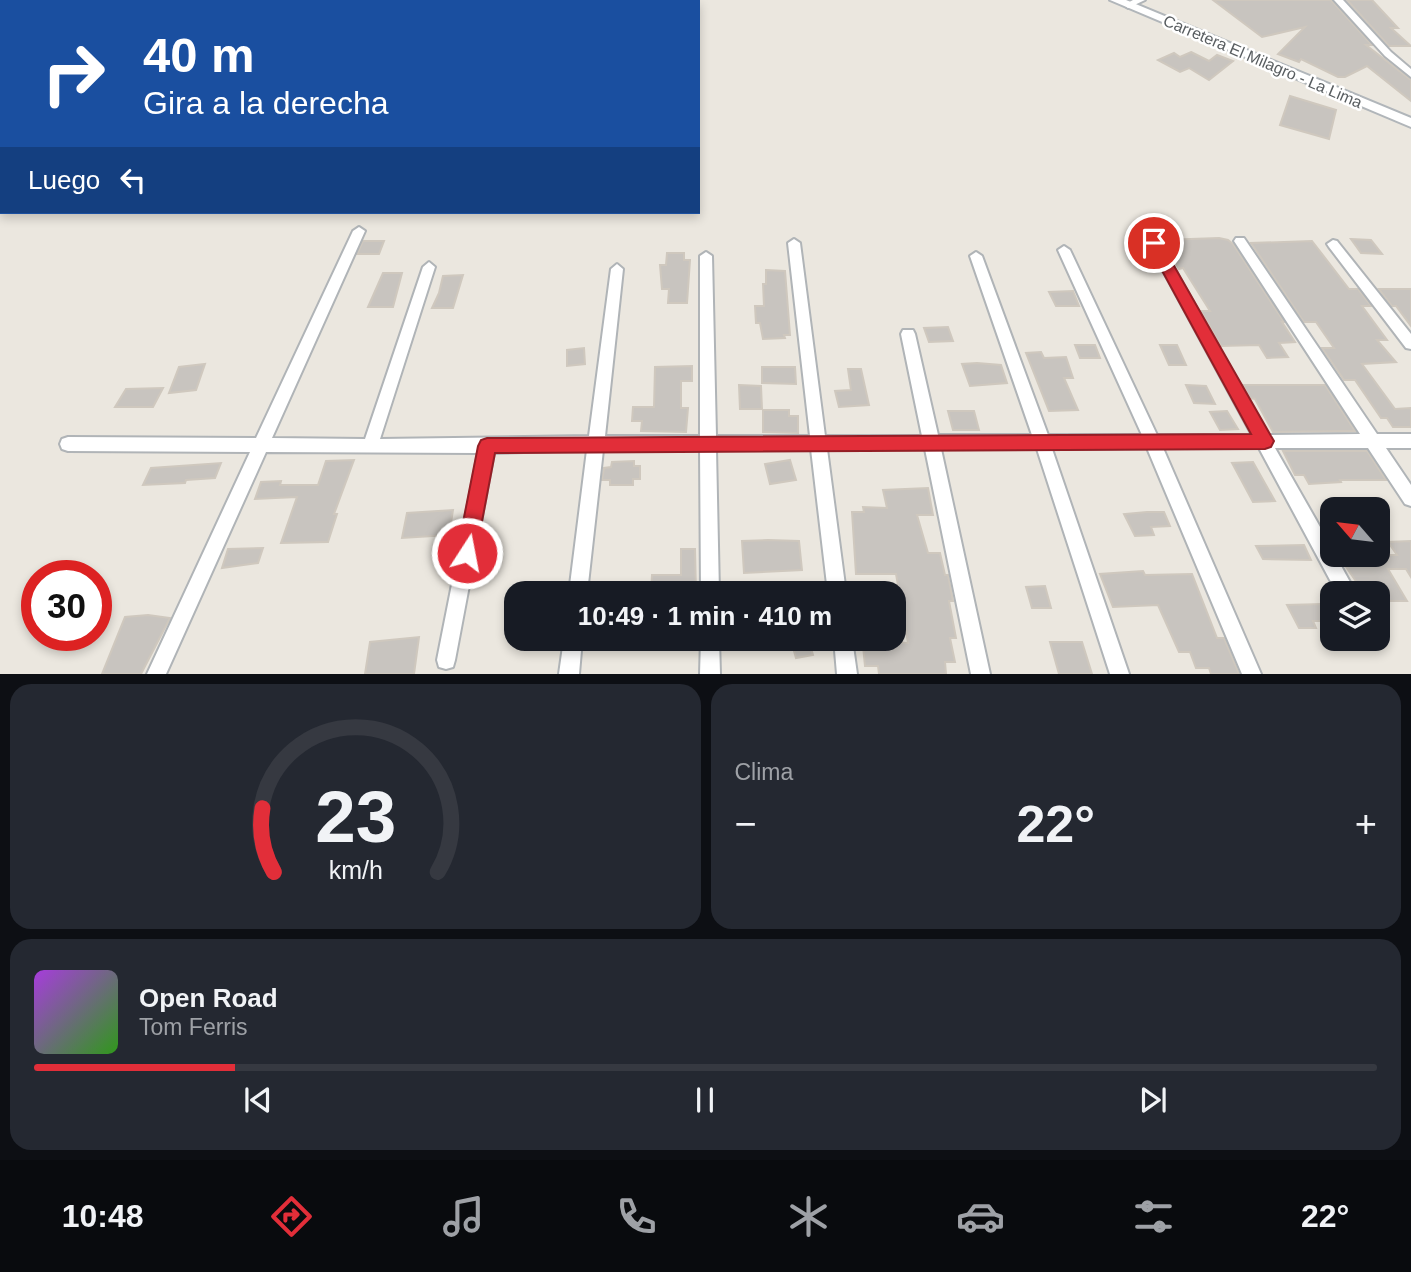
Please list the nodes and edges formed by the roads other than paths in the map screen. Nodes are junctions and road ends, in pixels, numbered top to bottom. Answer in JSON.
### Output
{"nodes":[{"id":1,"x":1339,"y":0,"type":"edge"},
{"id":2,"x":1128,"y":2,"type":"edge"},
{"id":3,"x":1411,"y":74,"type":"edge"},
{"id":4,"x":1411,"y":123,"type":"edge"},
{"id":5,"x":359,"y":232,"type":"dead end"},
{"id":6,"x":1240,"y":241,"type":"dead end"},
{"id":7,"x":794,"y":243,"type":"dead end"},
{"id":8,"x":1154,"y":243,"type":"dead end"},
{"id":9,"x":1333,"y":244,"type":"dead end"},
{"id":10,"x":1064,"y":250,"type":"dead end"},
{"id":11,"x":706,"y":256,"type":"dead end"},
{"id":12,"x":976,"y":256,"type":"dead end"},
{"id":13,"x":429,"y":267,"type":"dead end"},
{"id":14,"x":617,"y":269,"type":"dead end"},
{"id":15,"x":908,"y":334,"type":"dead end"},
{"id":16,"x":1411,"y":344,"type":"edge"},
{"id":17,"x":1265,"y":441,"type":"junction"},
{"id":18,"x":1411,"y":441,"type":"edge"},
{"id":19,"x":1373,"y":442,"type":"junction"},
{"id":20,"x":371,"y":443,"type":"junction"},
{"id":21,"x":596,"y":443,"type":"junction"},
{"id":22,"x":708,"y":443,"type":"junction"},
{"id":23,"x":817,"y":443,"type":"junction"},
{"id":24,"x":1153,"y":443,"type":"junction"},
{"id":25,"x":68,"y":444,"type":"dead end"},
{"id":26,"x":932,"y":444,"type":"junction"},
{"id":27,"x":1044,"y":444,"type":"junction"},
{"id":28,"x":261,"y":446,"type":"junction"},
{"id":29,"x":487,"y":446,"type":"junction"},
{"id":30,"x":1411,"y":499,"type":"edge"},
{"id":31,"x":579,"y":581,"type":"edge"},
{"id":32,"x":709,"y":581,"type":"edge"},
{"id":33,"x":835,"y":581,"type":"edge"},
{"id":34,"x":1341,"y":581,"type":"edge"},
{"id":35,"x":572,"y":651,"type":"edge"},
{"id":36,"x":710,"y":651,"type":"edge"},
{"id":37,"x":844,"y":651,"type":"edge"},
{"id":38,"x":446,"y":660,"type":"dead end"},
{"id":39,"x":156,"y":674,"type":"edge"},
{"id":40,"x":569,"y":674,"type":"edge"},
{"id":41,"x":710,"y":674,"type":"edge"},
{"id":42,"x":847,"y":674,"type":"edge"},
{"id":43,"x":981,"y":674,"type":"edge"},
{"id":44,"x":1120,"y":674,"type":"edge"},
{"id":45,"x":1252,"y":674,"type":"edge"}],
"edges":[{"from":1,"to":3,"type":"street"},
{"from":2,"to":4,"type":"main road","name":"Carretera El Milagro - La Lima"},
{"from":5,"to":28,"type":"street"},
{"from":6,"to":19,"type":"street"},
{"from":7,"to":23,"type":"street"},
{"from":8,"to":17,"type":"street"},
{"from":9,"to":16,"type":"street"},
{"from":10,"to":24,"type":"street"},
{"from":11,"to":22,"type":"street"},
{"from":12,"to":27,"type":"street"},
{"from":13,"to":20,"type":"street"},
{"from":14,"to":21,"type":"street"},
{"from":15,"to":26,"type":"street"},
{"from":17,"to":19,"type":"street"},
{"from":17,"to":24,"type":"street"},
{"from":17,"to":34,"type":"street"},
{"from":18,"to":19,"type":"street"},
{"from":19,"to":30,"type":"street"},
{"from":20,"to":28,"type":"street"},
{"from":20,"to":29,"type":"street"},
{"from":21,"to":22,"type":"street"},
{"from":21,"to":29,"type":"street"},
{"from":21,"to":31,"type":"street"},
{"from":22,"to":23,"type":"street"},
{"from":22,"to":32,"type":"street"},
{"from":23,"to":26,"type":"street"},
{"from":23,"to":33,"type":"street"},
{"from":24,"to":27,"type":"street"},
{"from":24,"to":45,"type":"street"},
{"from":25,"to":28,"type":"street"},
{"from":26,"to":27,"type":"street"},
{"from":26,"to":43,"type":"street"},
{"from":27,"to":44,"type":"street"},
{"from":28,"to":39,"type":"street"},
{"from":29,"to":38,"type":"street"},
{"from":35,"to":40,"type":"street"},
{"from":36,"to":41,"type":"street"},
{"from":37,"to":42,"type":"street"}]}
